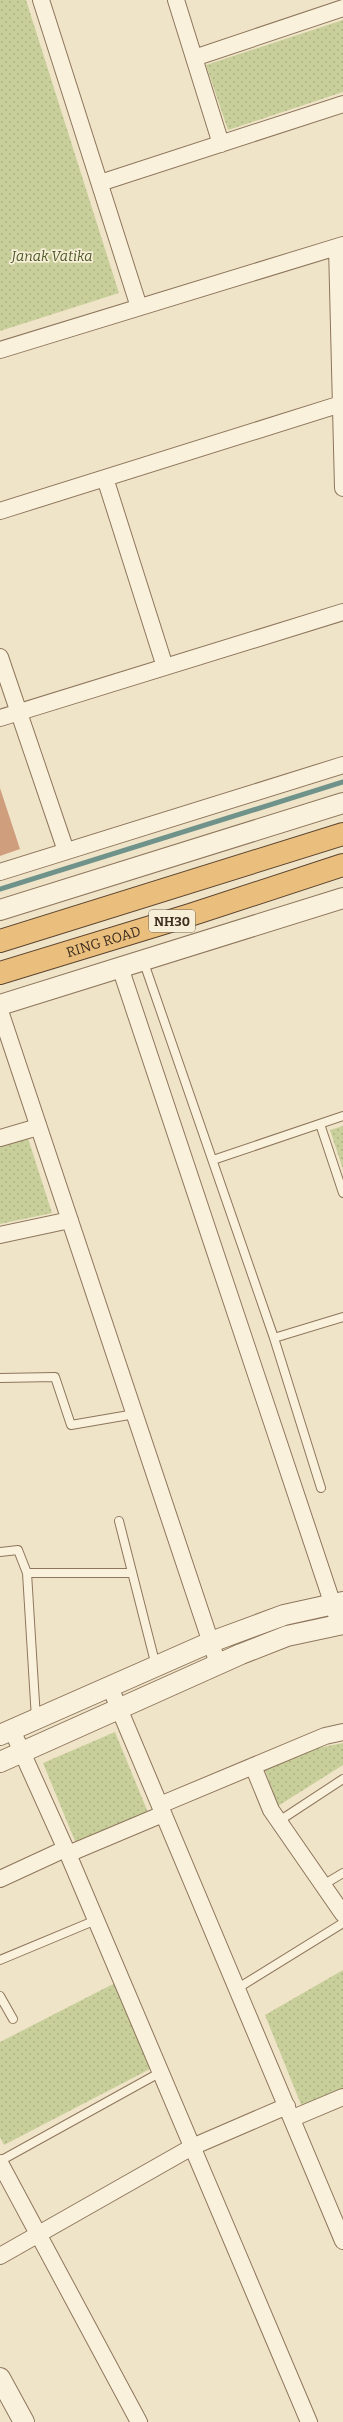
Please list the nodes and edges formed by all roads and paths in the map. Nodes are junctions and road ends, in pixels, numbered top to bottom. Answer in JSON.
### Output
{"nodes":[{"id":1,"x":41,"y":0,"type":"edge"},
{"id":2,"x":176,"y":0,"type":"edge"},
{"id":3,"x":343,"y":8,"type":"edge"},
{"id":4,"x":194,"y":58,"type":"junction"},
{"id":5,"x":343,"y":104,"type":"edge"},
{"id":6,"x":221,"y":144,"type":"junction"},
{"id":7,"x":100,"y":183,"type":"junction"},
{"id":8,"x":340,"y":246,"type":"edge"},
{"id":9,"x":139,"y":307,"type":"junction"},
{"id":10,"x":0,"y":350,"type":"edge"},
{"id":11,"x":341,"y":404,"type":"junction"},
{"id":12,"x":105,"y":478,"type":"junction"},
{"id":13,"x":343,"y":488,"type":"edge"},
{"id":14,"x":0,"y":511,"type":"edge"},
{"id":15,"x":343,"y":612,"type":"edge"},
{"id":16,"x":0,"y":657,"type":"edge"},
{"id":17,"x":165,"y":667,"type":"junction"},
{"id":18,"x":19,"y":712,"type":"junction"},
{"id":19,"x":0,"y":718,"type":"edge"},
{"id":20,"x":343,"y":765,"type":"edge"},
{"id":21,"x":343,"y":803,"type":"edge"},
{"id":22,"x":343,"y":834,"type":"edge"},
{"id":23,"x":66,"y":851,"type":"junction"},
{"id":24,"x":343,"y":865,"type":"edge"},
{"id":25,"x":0,"y":872,"type":"edge"},
{"id":26,"x":343,"y":898,"type":"edge"},
{"id":27,"x":0,"y":910,"type":"edge"},
{"id":28,"x":0,"y":941,"type":"edge"},
{"id":29,"x":143,"y":960,"type":"junction"},
{"id":30,"x":120,"y":967,"type":"junction"},
{"id":31,"x":0,"y":973,"type":"edge"},
{"id":32,"x":0,"y":1004,"type":"edge"},
{"id":33,"x":0,"y":1011,"type":"edge"},
{"id":34,"x":343,"y":1116,"type":"edge"},
{"id":35,"x":320,"y":1124,"type":"junction"},
{"id":36,"x":38,"y":1127,"type":"junction"},
{"id":37,"x":0,"y":1138,"type":"edge"},
{"id":38,"x":213,"y":1160,"type":"junction"},
{"id":39,"x":343,"y":1193,"type":"edge"},
{"id":40,"x":70,"y":1220,"type":"junction"},
{"id":41,"x":0,"y":1235,"type":"edge"},
{"id":42,"x":343,"y":1316,"type":"edge"},
{"id":43,"x":274,"y":1338,"type":"junction"},
{"id":44,"x":0,"y":1378,"type":"edge"},
{"id":45,"x":135,"y":1414,"type":"junction"},
{"id":46,"x":321,"y":1488,"type":"dead end"},
{"id":47,"x":119,"y":1521,"type":"dead end"},
{"id":48,"x":0,"y":1552,"type":"edge"},
{"id":49,"x":27,"y":1573,"type":"junction"},
{"id":50,"x":132,"y":1573,"type":"junction"},
{"id":51,"x":338,"y":1603,"type":"edge"},
{"id":52,"x":341,"y":1625,"type":"edge"},
{"id":53,"x":211,"y":1642,"type":"junction"},
{"id":54,"x":218,"y":1664,"type":"junction"},
{"id":55,"x":156,"y":1666,"type":"junction"},
{"id":56,"x":110,"y":1687,"type":"junction"},
{"id":57,"x":119,"y":1708,"type":"junction"},
{"id":58,"x":36,"y":1720,"type":"junction"},
{"id":59,"x":343,"y":1732,"type":"edge"},
{"id":60,"x":6,"y":1733,"type":"edge"},
{"id":61,"x":22,"y":1752,"type":"junction"},
{"id":62,"x":0,"y":1762,"type":"edge"},
{"id":63,"x":253,"y":1766,"type":"junction"},
{"id":64,"x":343,"y":1779,"type":"edge"},
{"id":65,"x":162,"y":1809,"type":"junction"},
{"id":66,"x":279,"y":1821,"type":"junction"},
{"id":67,"x":66,"y":1851,"type":"junction"},
{"id":68,"x":343,"y":1873,"type":"edge"},
{"id":69,"x":0,"y":1879,"type":"edge"},
{"id":70,"x":323,"y":1885,"type":"junction"},
{"id":71,"x":343,"y":1914,"type":"edge"},
{"id":72,"x":96,"y":1920,"type":"junction"},
{"id":73,"x":343,"y":1923,"type":"edge"},
{"id":74,"x":0,"y":1960,"type":"edge"},
{"id":75,"x":238,"y":1988,"type":"junction"},
{"id":76,"x":0,"y":1996,"type":"edge"},
{"id":77,"x":13,"y":2019,"type":"dead end"},
{"id":78,"x":161,"y":2072,"type":"junction"},
{"id":79,"x":343,"y":2097,"type":"edge"},
{"id":80,"x":290,"y":2112,"type":"junction"},
{"id":81,"x":192,"y":2147,"type":"junction"},
{"id":82,"x":0,"y":2162,"type":"edge"},
{"id":83,"x":39,"y":2234,"type":"junction"},
{"id":84,"x":343,"y":2241,"type":"edge"},
{"id":85,"x":0,"y":2256,"type":"edge"},
{"id":86,"x":0,"y":2378,"type":"edge"},
{"id":87,"x":24,"y":2422,"type":"edge"},
{"id":88,"x":139,"y":2422,"type":"edge"},
{"id":89,"x":309,"y":2422,"type":"edge"}],
"edges":[{"from":1,"to":7,"type":"street"},
{"from":2,"to":4,"type":"street"},
{"from":3,"to":4,"type":"street"},
{"from":4,"to":6,"type":"street"},
{"from":5,"to":6,"type":"street"},
{"from":6,"to":7,"type":"street"},
{"from":7,"to":9,"type":"street"},
{"from":8,"to":9,"type":"street"},
{"from":8,"to":11,"type":"street"},
{"from":9,"to":10,"type":"street"},
{"from":11,"to":12,"type":"street"},
{"from":11,"to":13,"type":"street"},
{"from":12,"to":14,"type":"street"},
{"from":12,"to":17,"type":"street"},
{"from":15,"to":17,"type":"street"},
{"from":16,"to":18,"type":"street"},
{"from":17,"to":18,"type":"street"},
{"from":18,"to":19,"type":"street"},
{"from":18,"to":23,"type":"street"},
{"from":20,"to":23,"type":"street"},
{"from":21,"to":27,"type":"street"},
{"from":22,"to":28,"type":"highway","number":"NH30"},
{"from":23,"to":25,"type":"street"},
{"from":24,"to":31,"type":"highway","name":"RING ROAD","number":"NH30"},
{"from":26,"to":29,"type":"street"},
{"from":29,"to":30,"type":"street"},
{"from":29,"to":38,"type":"lane"},
{"from":30,"to":32,"type":"street"},
{"from":30,"to":51,"type":"street"},
{"from":33,"to":36,"type":"street"},
{"from":34,"to":35,"type":"lane"},
{"from":35,"to":38,"type":"lane"},
{"from":35,"to":39,"type":"lane"},
{"from":36,"to":37,"type":"street"},
{"from":36,"to":40,"type":"street"},
{"from":38,"to":43,"type":"lane"},
{"from":40,"to":41,"type":"street"},
{"from":40,"to":45,"type":"street"},
{"from":42,"to":43,"type":"lane"},
{"from":43,"to":46,"type":"lane"},
{"from":44,"to":45,"type":"lane"},
{"from":45,"to":53,"type":"street"},
{"from":47,"to":50,"type":"lane"},
{"from":48,"to":49,"type":"lane"},
{"from":49,"to":50,"type":"lane"},
{"from":49,"to":58,"type":"lane"},
{"from":50,"to":55,"type":"lane"},
{"from":51,"to":52,"type":"street"},
{"from":51,"to":53,"type":"street"},
{"from":52,"to":54,"type":"street"},
{"from":53,"to":54,"type":"street"},
{"from":53,"to":55,"type":"street"},
{"from":54,"to":57,"type":"street"},
{"from":55,"to":56,"type":"street"},
{"from":56,"to":57,"type":"street"},
{"from":56,"to":58,"type":"street"},
{"from":57,"to":61,"type":"street"},
{"from":57,"to":65,"type":"street"},
{"from":58,"to":60,"type":"street"},
{"from":59,"to":63,"type":"street"},
{"from":60,"to":61,"type":"street"},
{"from":61,"to":62,"type":"street"},
{"from":61,"to":67,"type":"street"},
{"from":63,"to":65,"type":"street"},
{"from":63,"to":66,"type":"street"},
{"from":64,"to":66,"type":"lane"},
{"from":65,"to":67,"type":"street"},
{"from":65,"to":75,"type":"street"},
{"from":66,"to":70,"type":"street"},
{"from":67,"to":69,"type":"street"},
{"from":67,"to":72,"type":"street"},
{"from":68,"to":70,"type":"lane"},
{"from":70,"to":71,"type":"street"},
{"from":72,"to":74,"type":"lane"},
{"from":72,"to":78,"type":"street"},
{"from":73,"to":75,"type":"lane"},
{"from":75,"to":80,"type":"street"},
{"from":76,"to":77,"type":"lane"},
{"from":78,"to":81,"type":"street"},
{"from":78,"to":82,"type":"lane"},
{"from":79,"to":80,"type":"street"},
{"from":80,"to":81,"type":"street"},
{"from":80,"to":84,"type":"street"},
{"from":81,"to":83,"type":"street"},
{"from":81,"to":89,"type":"street"},
{"from":82,"to":83,"type":"street"},
{"from":83,"to":85,"type":"street"},
{"from":83,"to":88,"type":"street"},
{"from":86,"to":87,"type":"street"}]}
